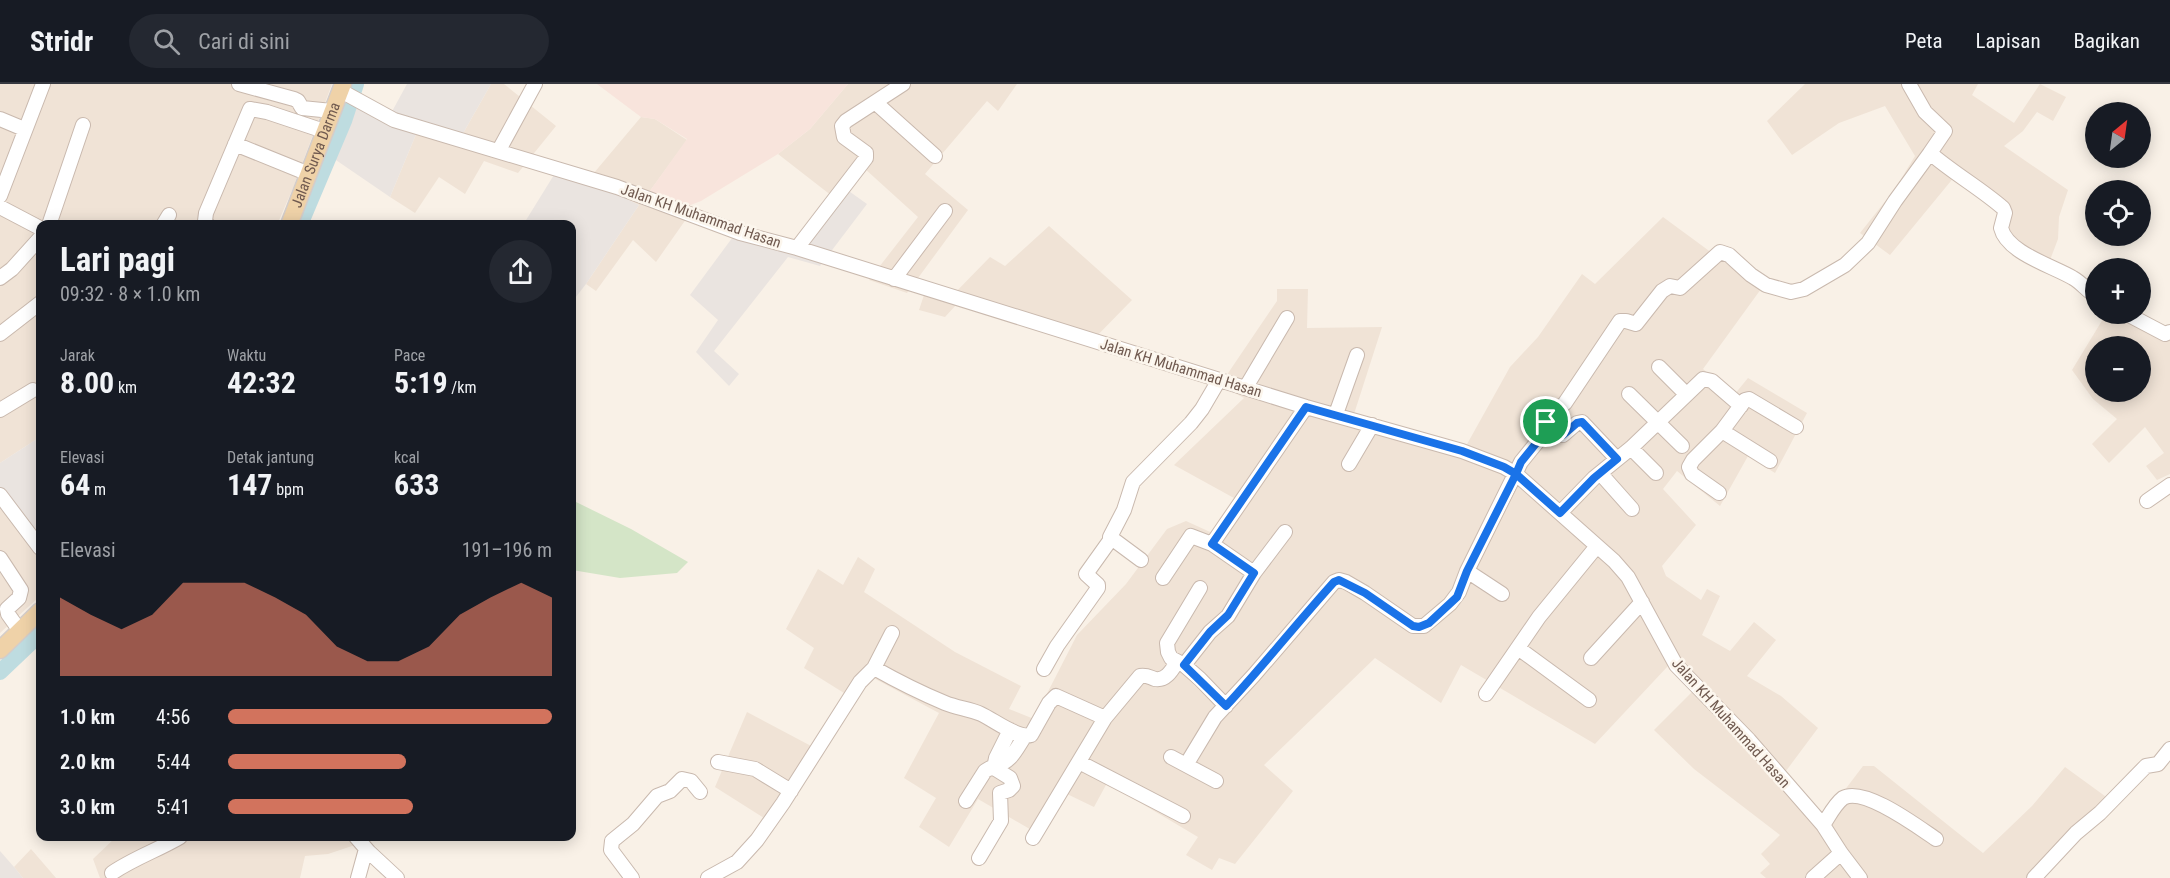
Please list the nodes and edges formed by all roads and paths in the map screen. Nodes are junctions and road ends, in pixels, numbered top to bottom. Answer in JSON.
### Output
{"nodes":[{"id":1,"x":43,"y":84,"type":"edge"},
{"id":2,"x":239,"y":84,"type":"edge"},
{"id":3,"x":535,"y":84,"type":"edge"},
{"id":4,"x":903,"y":84,"type":"edge"},
{"id":5,"x":1909,"y":84,"type":"edge"},
{"id":6,"x":343,"y":90,"type":"edge"},
{"id":7,"x":876,"y":103,"type":"junction"},
{"id":8,"x":333,"y":111,"type":"junction"},
{"id":9,"x":0,"y":119,"type":"edge"},
{"id":10,"x":83,"y":125,"type":"dead end"},
{"id":11,"x":24,"y":129,"type":"junction"},
{"id":12,"x":324,"y":131,"type":"junction"},
{"id":13,"x":235,"y":144,"type":"junction"},
{"id":14,"x":499,"y":150,"type":"junction"},
{"id":15,"x":1930,"y":153,"type":"junction"},
{"id":16,"x":935,"y":156,"type":"dead end"},
{"id":17,"x":309,"y":174,"type":"junction"},
{"id":18,"x":0,"y":195,"type":"edge"},
{"id":19,"x":0,"y":207,"type":"edge"},
{"id":20,"x":945,"y":211,"type":"dead end"},
{"id":21,"x":51,"y":220,"type":"edge"},
{"id":22,"x":205,"y":220,"type":"edge"},
{"id":23,"x":292,"y":220,"type":"edge"},
{"id":24,"x":36,"y":226,"type":"edge"},
{"id":25,"x":36,"y":242,"type":"edge"},
{"id":26,"x":797,"y":248,"type":"junction"},
{"id":27,"x":0,"y":278,"type":"edge"},
{"id":28,"x":894,"y":279,"type":"junction"},
{"id":29,"x":2085,"y":287,"type":"edge"},
{"id":30,"x":36,"y":306,"type":"edge"},
{"id":31,"x":1287,"y":318,"type":"dead end"},
{"id":32,"x":2146,"y":324,"type":"edge"},
{"id":33,"x":2170,"y":332,"type":"edge"},
{"id":34,"x":0,"y":334,"type":"edge"},
{"id":35,"x":1357,"y":355,"type":"dead end"},
{"id":36,"x":1659,"y":367,"type":"dead end"},
{"id":37,"x":1219,"y":380,"type":"junction"},
{"id":38,"x":1246,"y":387,"type":"junction"},
{"id":39,"x":33,"y":390,"type":"dead end"},
{"id":40,"x":1629,"y":394,"type":"dead end"},
{"id":41,"x":1686,"y":394,"type":"junction"},
{"id":42,"x":1740,"y":406,"type":"junction"},
{"id":43,"x":1306,"y":407,"type":"junction"},
{"id":44,"x":0,"y":410,"type":"edge"},
{"id":45,"x":1336,"y":414,"type":"junction"},
{"id":46,"x":1546,"y":422,"type":"junction"},
{"id":47,"x":1656,"y":423,"type":"junction"},
{"id":48,"x":1372,"y":424,"type":"junction"},
{"id":49,"x":1796,"y":427,"type":"dead end"},
{"id":50,"x":1722,"y":431,"type":"junction"},
{"id":51,"x":1682,"y":446,"type":"dead end"},
{"id":52,"x":1630,"y":448,"type":"junction"},
{"id":53,"x":1617,"y":459,"type":"junction"},
{"id":54,"x":1770,"y":461,"type":"dead end"},
{"id":55,"x":1349,"y":464,"type":"dead end"},
{"id":56,"x":1600,"y":473,"type":"junction"},
{"id":57,"x":1656,"y":473,"type":"dead end"},
{"id":58,"x":1516,"y":474,"type":"junction"},
{"id":59,"x":2170,"y":485,"type":"edge"},
{"id":60,"x":1719,"y":493,"type":"dead end"},
{"id":61,"x":0,"y":495,"type":"edge"},
{"id":62,"x":2147,"y":501,"type":"dead end"},
{"id":63,"x":1632,"y":509,"type":"dead end"},
{"id":64,"x":1560,"y":513,"type":"junction"},
{"id":65,"x":1285,"y":532,"type":"dead end"},
{"id":66,"x":1111,"y":539,"type":"junction"},
{"id":67,"x":36,"y":543,"type":"edge"},
{"id":68,"x":1212,"y":544,"type":"junction"},
{"id":69,"x":1597,"y":546,"type":"junction"},
{"id":70,"x":0,"y":558,"type":"edge"},
{"id":71,"x":1141,"y":560,"type":"dead end"},
{"id":72,"x":1467,"y":571,"type":"junction"},
{"id":73,"x":1254,"y":573,"type":"junction"},
{"id":74,"x":1163,"y":578,"type":"dead end"},
{"id":75,"x":1200,"y":588,"type":"dead end"},
{"id":76,"x":1502,"y":594,"type":"dead end"},
{"id":77,"x":1642,"y":602,"type":"junction"},
{"id":78,"x":36,"y":615,"type":"edge"},
{"id":79,"x":20,"y":631,"type":"junction"},
{"id":80,"x":892,"y":633,"type":"dead end"},
{"id":81,"x":1518,"y":648,"type":"junction"},
{"id":82,"x":0,"y":650,"type":"edge"},
{"id":83,"x":1591,"y":658,"type":"dead end"},
{"id":84,"x":1180,"y":663,"type":"junction"},
{"id":85,"x":874,"y":668,"type":"junction"},
{"id":86,"x":1044,"y":669,"type":"dead end"},
{"id":87,"x":1485,"y":694,"type":"dead end"},
{"id":88,"x":1589,"y":700,"type":"dead end"},
{"id":89,"x":1226,"y":706,"type":"junction"},
{"id":90,"x":1105,"y":718,"type":"junction"},
{"id":91,"x":1010,"y":730,"type":"junction"},
{"id":92,"x":1024,"y":736,"type":"junction"},
{"id":93,"x":2170,"y":749,"type":"edge"},
{"id":94,"x":1171,"y":758,"type":"dead end"},
{"id":95,"x":718,"y":762,"type":"dead end"},
{"id":96,"x":1079,"y":762,"type":"junction"},
{"id":97,"x":1186,"y":765,"type":"junction"},
{"id":98,"x":995,"y":767,"type":"junction"},
{"id":99,"x":1216,"y":781,"type":"dead end"},
{"id":100,"x":791,"y":791,"type":"junction"},
{"id":101,"x":700,"y":792,"type":"dead end"},
{"id":102,"x":966,"y":801,"type":"dead end"},
{"id":103,"x":1183,"y":816,"type":"dead end"},
{"id":104,"x":1823,"y":825,"type":"junction"},
{"id":105,"x":1033,"y":838,"type":"dead end"},
{"id":106,"x":1936,"y":839,"type":"dead end"},
{"id":107,"x":173,"y":841,"type":"edge"},
{"id":108,"x":361,"y":841,"type":"edge"},
{"id":109,"x":1840,"y":853,"type":"junction"},
{"id":110,"x":979,"y":858,"type":"dead end"},
{"id":111,"x":112,"y":873,"type":"dead end"},
{"id":112,"x":358,"y":878,"type":"edge"},
{"id":113,"x":397,"y":878,"type":"edge"},
{"id":114,"x":632,"y":878,"type":"edge"},
{"id":115,"x":708,"y":878,"type":"edge"},
{"id":116,"x":1813,"y":878,"type":"edge"},
{"id":117,"x":1860,"y":878,"type":"edge"},
{"id":118,"x":2034,"y":878,"type":"edge"}],
"edges":[{"from":1,"to":11,"type":"street"},
{"from":2,"to":8,"type":"street"},
{"from":3,"to":14,"type":"street"},
{"from":4,"to":7,"type":"street"},
{"from":5,"to":15,"type":"street"},
{"from":6,"to":8,"type":"main road","name":"Jalan Surya Darma"},
{"from":6,"to":14,"type":"street","name":"Jalan KH Muhammad Hasan"},
{"from":7,"to":16,"type":"street"},
{"from":7,"to":26,"type":"street"},
{"from":8,"to":12,"type":"main road","name":"Jalan Surya Darma"},
{"from":9,"to":11,"type":"street"},
{"from":10,"to":21,"type":"street"},
{"from":11,"to":18,"type":"street"},
{"from":12,"to":13,"type":"street"},
{"from":12,"to":17,"type":"main road","name":"Jalan Surya Darma"},
{"from":13,"to":17,"type":"street"},
{"from":13,"to":22,"type":"street"},
{"from":14,"to":26,"type":"street","name":"Jalan KH Muhammad Hasan"},
{"from":15,"to":29,"type":"street"},
{"from":15,"to":46,"type":"street"},
{"from":17,"to":23,"type":"main road","name":"Jalan Surya Darma"},
{"from":19,"to":24,"type":"street"},
{"from":20,"to":28,"type":"street"},
{"from":25,"to":27,"type":"street"},
{"from":26,"to":28,"type":"street","name":"Jalan KH Muhammad Hasan"},
{"from":28,"to":37,"type":"street","name":"Jalan KH Muhammad Hasan"},
{"from":30,"to":34,"type":"street"},
{"from":31,"to":38,"type":"street"},
{"from":32,"to":33,"type":"street"},
{"from":35,"to":45,"type":"street"},
{"from":36,"to":41,"type":"street"},
{"from":37,"to":38,"type":"street","name":"Jalan KH Muhammad Hasan"},
{"from":37,"to":66,"type":"street"},
{"from":38,"to":43,"type":"street","name":"Jalan KH Muhammad Hasan"},
{"from":39,"to":44,"type":"street"},
{"from":40,"to":47,"type":"street"},
{"from":41,"to":42,"type":"street"},
{"from":41,"to":47,"type":"street"},
{"from":42,"to":49,"type":"street"},
{"from":42,"to":50,"type":"street"},
{"from":43,"to":45,"type":"street","name":"Jalan KH Muhammad Hasan"},
{"from":43,"to":68,"type":"street"},
{"from":45,"to":48,"type":"street","name":"Jalan KH Muhammad Hasan"},
{"from":46,"to":53,"type":"street"},
{"from":46,"to":58,"type":"street"},
{"from":47,"to":51,"type":"street"},
{"from":47,"to":52,"type":"street"},
{"from":48,"to":55,"type":"street"},
{"from":48,"to":58,"type":"street","name":"Jalan KH Muhammad Hasan"},
{"from":50,"to":54,"type":"street"},
{"from":50,"to":60,"type":"street"},
{"from":52,"to":53,"type":"street"},
{"from":52,"to":57,"type":"street"},
{"from":53,"to":56,"type":"street"},
{"from":56,"to":63,"type":"street"},
{"from":56,"to":64,"type":"street"},
{"from":58,"to":64,"type":"street","name":"Jalan KH Muhammad Hasan"},
{"from":58,"to":72,"type":"street"},
{"from":59,"to":62,"type":"street"},
{"from":61,"to":67,"type":"street"},
{"from":64,"to":69,"type":"street","name":"Jalan KH Muhammad Hasan"},
{"from":65,"to":73,"type":"street"},
{"from":66,"to":71,"type":"street"},
{"from":66,"to":86,"type":"street"},
{"from":68,"to":73,"type":"street"},
{"from":68,"to":74,"type":"street"},
{"from":69,"to":77,"type":"street","name":"Jalan KH Muhammad Hasan"},
{"from":69,"to":81,"type":"street"},
{"from":70,"to":79,"type":"street"},
{"from":72,"to":76,"type":"street"},
{"from":72,"to":89,"type":"street"},
{"from":73,"to":84,"type":"street"},
{"from":75,"to":84,"type":"street"},
{"from":77,"to":83,"type":"street"},
{"from":77,"to":104,"type":"street","name":"Jalan KH Muhammad Hasan"},
{"from":78,"to":79,"type":"main road"},
{"from":79,"to":82,"type":"main road"},
{"from":80,"to":85,"type":"street"},
{"from":81,"to":87,"type":"street"},
{"from":81,"to":88,"type":"street"},
{"from":84,"to":89,"type":"street"},
{"from":84,"to":90,"type":"street"},
{"from":85,"to":91,"type":"street"},
{"from":85,"to":100,"type":"street"},
{"from":89,"to":97,"type":"street"},
{"from":90,"to":92,"type":"street"},
{"from":90,"to":96,"type":"street"},
{"from":91,"to":92,"type":"street"},
{"from":91,"to":98,"type":"street"},
{"from":92,"to":98,"type":"street"},
{"from":93,"to":118,"type":"street"},
{"from":94,"to":97,"type":"street"},
{"from":95,"to":100,"type":"street"},
{"from":96,"to":103,"type":"street"},
{"from":96,"to":105,"type":"street"},
{"from":97,"to":99,"type":"street"},
{"from":98,"to":102,"type":"street"},
{"from":98,"to":110,"type":"street"},
{"from":100,"to":115,"type":"street"},
{"from":101,"to":114,"type":"street"},
{"from":104,"to":106,"type":"street"},
{"from":104,"to":109,"type":"street","name":"Jalan KH Muhammad Hasan"},
{"from":107,"to":111,"type":"street"},
{"from":108,"to":112,"type":"street"},
{"from":108,"to":113,"type":"street"},
{"from":109,"to":116,"type":"street"},
{"from":109,"to":117,"type":"street","name":"Jalan KH Muhammad Hasan"}]}
